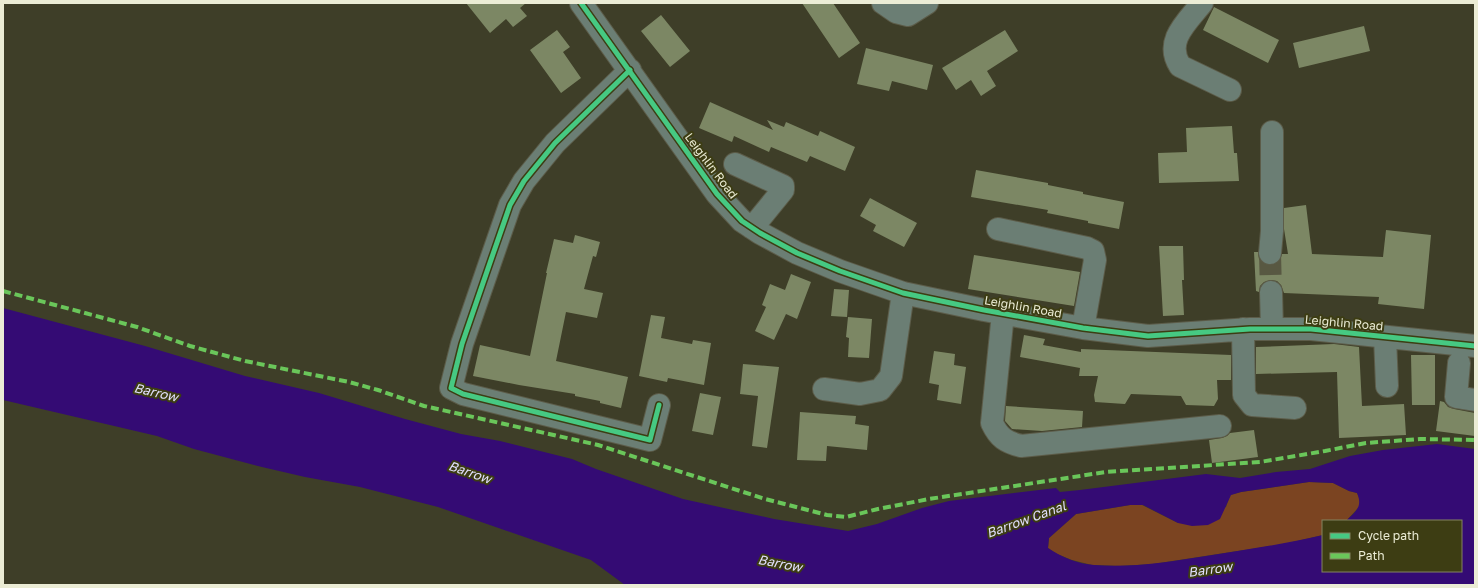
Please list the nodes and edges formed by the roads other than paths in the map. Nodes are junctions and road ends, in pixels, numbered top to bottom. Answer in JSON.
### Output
{"nodes":[{"id":1,"x":581,"y":3,"type":"edge"},
{"id":2,"x":882,"y":3,"type":"edge"},
{"id":3,"x":928,"y":3,"type":"edge"},
{"id":4,"x":1202,"y":3,"type":"edge"},
{"id":5,"x":630,"y":70,"type":"junction"},
{"id":6,"x":1230,"y":90,"type":"dead end"},
{"id":7,"x":1272,"y":132,"type":"dead end"},
{"id":8,"x":735,"y":164,"type":"dead end"},
{"id":9,"x":752,"y":228,"type":"junction"},
{"id":10,"x":998,"y":229,"type":"dead end"},
{"id":11,"x":1270,"y":253,"type":"tunnel mouth"},
{"id":12,"x":1271,"y":292,"type":"tunnel mouth"},
{"id":13,"x":903,"y":293,"type":"junction"},
{"id":14,"x":1003,"y":313,"type":"junction"},
{"id":15,"x":1083,"y":328,"type":"junction"},
{"id":16,"x":1243,"y":329,"type":"junction"},
{"id":17,"x":1272,"y":329,"type":"junction"},
{"id":18,"x":1385,"y":337,"type":"junction"},
{"id":19,"x":1475,"y":346,"type":"edge"},
{"id":20,"x":1459,"y":363,"type":"dead end"},
{"id":21,"x":1387,"y":386,"type":"dead end"},
{"id":22,"x":824,"y":388,"type":"dead end"},
{"id":23,"x":1475,"y":400,"type":"edge"},
{"id":24,"x":659,"y":405,"type":"dead end"},
{"id":25,"x":1295,"y":408,"type":"dead end"},
{"id":26,"x":1220,"y":426,"type":"dead end"}],
"edges":[{"from":1,"to":5,"type":"street","name":"Leighlin Road"},
{"from":2,"to":3,"type":"street"},
{"from":4,"to":6,"type":"street"},
{"from":5,"to":9,"type":"street","name":"Leighlin Road"},
{"from":5,"to":24,"type":"street"},
{"from":7,"to":11,"type":"street"},
{"from":8,"to":9,"type":"street"},
{"from":9,"to":13,"type":"street","name":"Leighlin Road"},
{"from":10,"to":15,"type":"street"},
{"from":12,"to":17,"type":"street"},
{"from":13,"to":14,"type":"street","name":"Leighlin Road"},
{"from":13,"to":22,"type":"street"},
{"from":14,"to":15,"type":"street","name":"Leighlin Road"},
{"from":14,"to":26,"type":"street"},
{"from":15,"to":16,"type":"street","name":"Leighlin Road"},
{"from":16,"to":17,"type":"street","name":"Leighlin Road"},
{"from":16,"to":25,"type":"street"},
{"from":17,"to":18,"type":"street","name":"Leighlin Road"},
{"from":18,"to":19,"type":"street","name":"Leighlin Road"},
{"from":18,"to":21,"type":"street"},
{"from":20,"to":23,"type":"street"}]}
